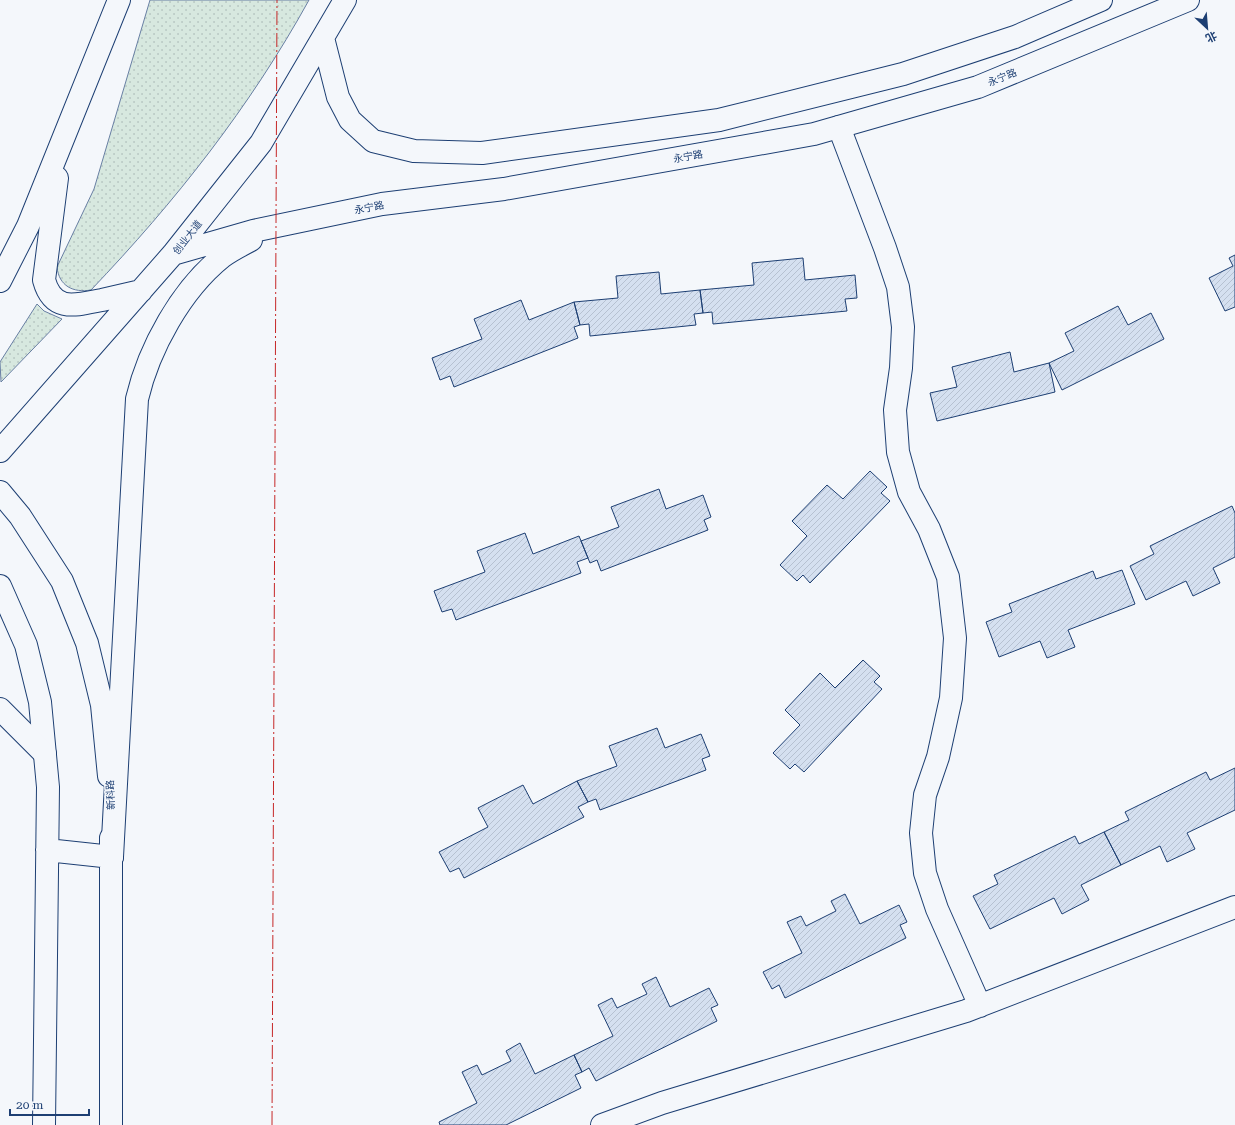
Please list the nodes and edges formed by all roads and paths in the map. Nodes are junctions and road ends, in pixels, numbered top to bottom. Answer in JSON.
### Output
{"nodes":[{"id":1,"x":119,"y":0,"type":"edge"},
{"id":2,"x":345,"y":0,"type":"edge"},
{"id":3,"x":1101,"y":0,"type":"edge"},
{"id":4,"x":1188,"y":0,"type":"edge"},
{"id":5,"x":323,"y":38,"type":"junction"},
{"id":6,"x":839,"y":127,"type":"junction"},
{"id":7,"x":60,"y":147,"type":"junction"},
{"id":8,"x":287,"y":224,"type":"junction"},
{"id":9,"x":173,"y":254,"type":"junction"},
{"id":10,"x":0,"y":281,"type":"edge"},
{"id":11,"x":142,"y":291,"type":"junction"},
{"id":12,"x":0,"y":451,"type":"edge"},
{"id":13,"x":0,"y":492,"type":"edge"},
{"id":14,"x":0,"y":586,"type":"edge"},
{"id":15,"x":0,"y":709,"type":"edge"},
{"id":16,"x":45,"y":754,"type":"junction"},
{"id":17,"x":47,"y":850,"type":"junction"},
{"id":18,"x":112,"y":857,"type":"junction"},
{"id":19,"x":1235,"y":907,"type":"edge"},
{"id":20,"x":980,"y":1006,"type":"junction"},
{"id":21,"x":44,"y":1125,"type":"edge"},
{"id":22,"x":111,"y":1125,"type":"edge"},
{"id":23,"x":602,"y":1125,"type":"edge"}],
"edges":[{"from":1,"to":7,"type":"main road"},
{"from":2,"to":5,"type":"main road","name":"创业大道"},
{"from":3,"to":5,"type":"main road"},
{"from":4,"to":6,"type":"main road","name":"永宁路"},
{"from":5,"to":9,"type":"main road","name":"创业大道"},
{"from":6,"to":8,"type":"main road","name":"永宁路"},
{"from":6,"to":20,"type":"main road"},
{"from":7,"to":10,"type":"main road"},
{"from":7,"to":11,"type":"main road"},
{"from":8,"to":9,"type":"main road","name":"永宁路"},
{"from":8,"to":18,"type":"main road"},
{"from":9,"to":11,"type":"main road","name":"创业大道"},
{"from":11,"to":12,"type":"main road","name":"创业大道"},
{"from":13,"to":18,"type":"main road","name":"新科路"},
{"from":14,"to":16,"type":"main road"},
{"from":15,"to":16,"type":"main road"},
{"from":16,"to":17,"type":"main road"},
{"from":17,"to":18,"type":"main road"},
{"from":17,"to":21,"type":"main road"},
{"from":18,"to":22,"type":"main road","name":"新科路"},
{"from":19,"to":20,"type":"main road"},
{"from":20,"to":23,"type":"main road"}]}
